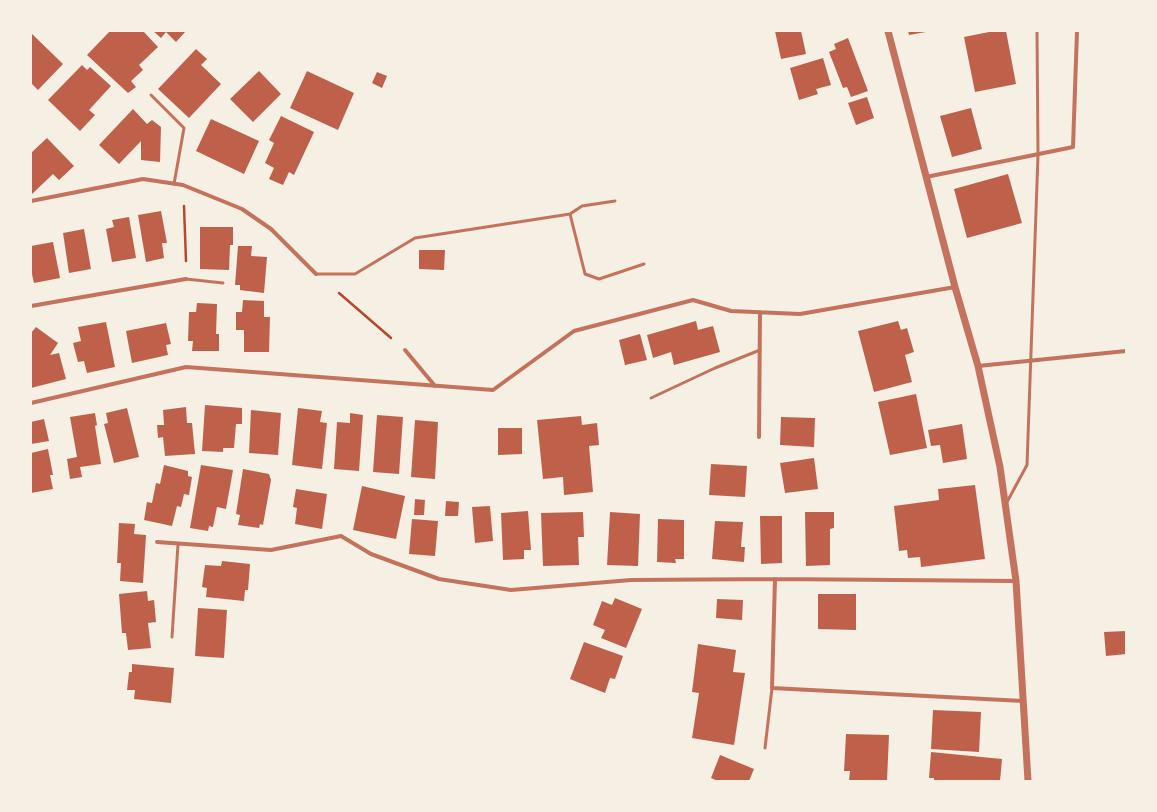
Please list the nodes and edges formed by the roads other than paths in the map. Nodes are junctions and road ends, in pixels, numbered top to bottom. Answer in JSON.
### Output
{"nodes":[{"id":1,"x":888,"y":31,"type":"edge"},
{"id":2,"x":1037,"y":31,"type":"edge"},
{"id":3,"x":1077,"y":31,"type":"edge"},
{"id":4,"x":151,"y":95,"type":"dead end"},
{"id":5,"x":1038,"y":155,"type":"junction"},
{"id":6,"x":926,"y":177,"type":"junction"},
{"id":7,"x":174,"y":184,"type":"junction"},
{"id":8,"x":31,"y":201,"type":"edge"},
{"id":9,"x":615,"y":201,"type":"dead end"},
{"id":10,"x":570,"y":214,"type":"junction"},
{"id":11,"x":644,"y":264,"type":"dead end"},
{"id":12,"x":316,"y":274,"type":"joint"},
{"id":13,"x":186,"y":279,"type":"joint"},
{"id":14,"x":223,"y":283,"type":"dead end"},
{"id":15,"x":955,"y":286,"type":"junction"},
{"id":16,"x":31,"y":306,"type":"edge"},
{"id":17,"x":760,"y":312,"type":"junction"},
{"id":18,"x":405,"y":350,"type":"road end"},
{"id":19,"x":760,"y":350,"type":"junction"},
{"id":20,"x":1126,"y":351,"type":"edge"},
{"id":21,"x":1031,"y":360,"type":"junction"},
{"id":22,"x":978,"y":366,"type":"junction"},
{"id":23,"x":435,"y":386,"type":"junction"},
{"id":24,"x":651,"y":398,"type":"dead end"},
{"id":25,"x":31,"y":403,"type":"edge"},
{"id":26,"x":759,"y":437,"type":"dead end"},
{"id":27,"x":1005,"y":506,"type":"junction"},
{"id":28,"x":157,"y":542,"type":"dead end"},
{"id":29,"x":178,"y":544,"type":"junction"},
{"id":30,"x":775,"y":579,"type":"junction"},
{"id":31,"x":1016,"y":581,"type":"junction"},
{"id":32,"x":172,"y":637,"type":"dead end"},
{"id":33,"x":772,"y":688,"type":"junction"},
{"id":34,"x":1024,"y":701,"type":"junction"},
{"id":35,"x":765,"y":748,"type":"dead end"},
{"id":36,"x":1028,"y":781,"type":"edge"}],
"edges":[{"from":1,"to":6,"type":"street"},
{"from":2,"to":5,"type":"lane"},
{"from":3,"to":5,"type":"street"},
{"from":4,"to":7,"type":"lane"},
{"from":5,"to":6,"type":"street"},
{"from":5,"to":21,"type":"lane"},
{"from":6,"to":15,"type":"street"},
{"from":7,"to":8,"type":"street"},
{"from":7,"to":12,"type":"street"},
{"from":9,"to":10,"type":"lane"},
{"from":10,"to":11,"type":"lane"},
{"from":10,"to":12,"type":"lane"},
{"from":13,"to":14,"type":"lane"},
{"from":13,"to":16,"type":"street"},
{"from":15,"to":17,"type":"street"},
{"from":15,"to":22,"type":"street"},
{"from":17,"to":19,"type":"street"},
{"from":17,"to":23,"type":"street"},
{"from":18,"to":23,"type":"street"},
{"from":19,"to":24,"type":"lane"},
{"from":19,"to":26,"type":"street"},
{"from":20,"to":21,"type":"street"},
{"from":21,"to":22,"type":"street"},
{"from":21,"to":27,"type":"lane"},
{"from":22,"to":27,"type":"street"},
{"from":23,"to":25,"type":"street"},
{"from":27,"to":31,"type":"street"},
{"from":28,"to":29,"type":"street"},
{"from":29,"to":30,"type":"street"},
{"from":29,"to":32,"type":"lane"},
{"from":30,"to":31,"type":"street"},
{"from":30,"to":33,"type":"street"},
{"from":31,"to":34,"type":"street"},
{"from":33,"to":34,"type":"street"},
{"from":33,"to":35,"type":"lane"},
{"from":34,"to":36,"type":"street"}]}
